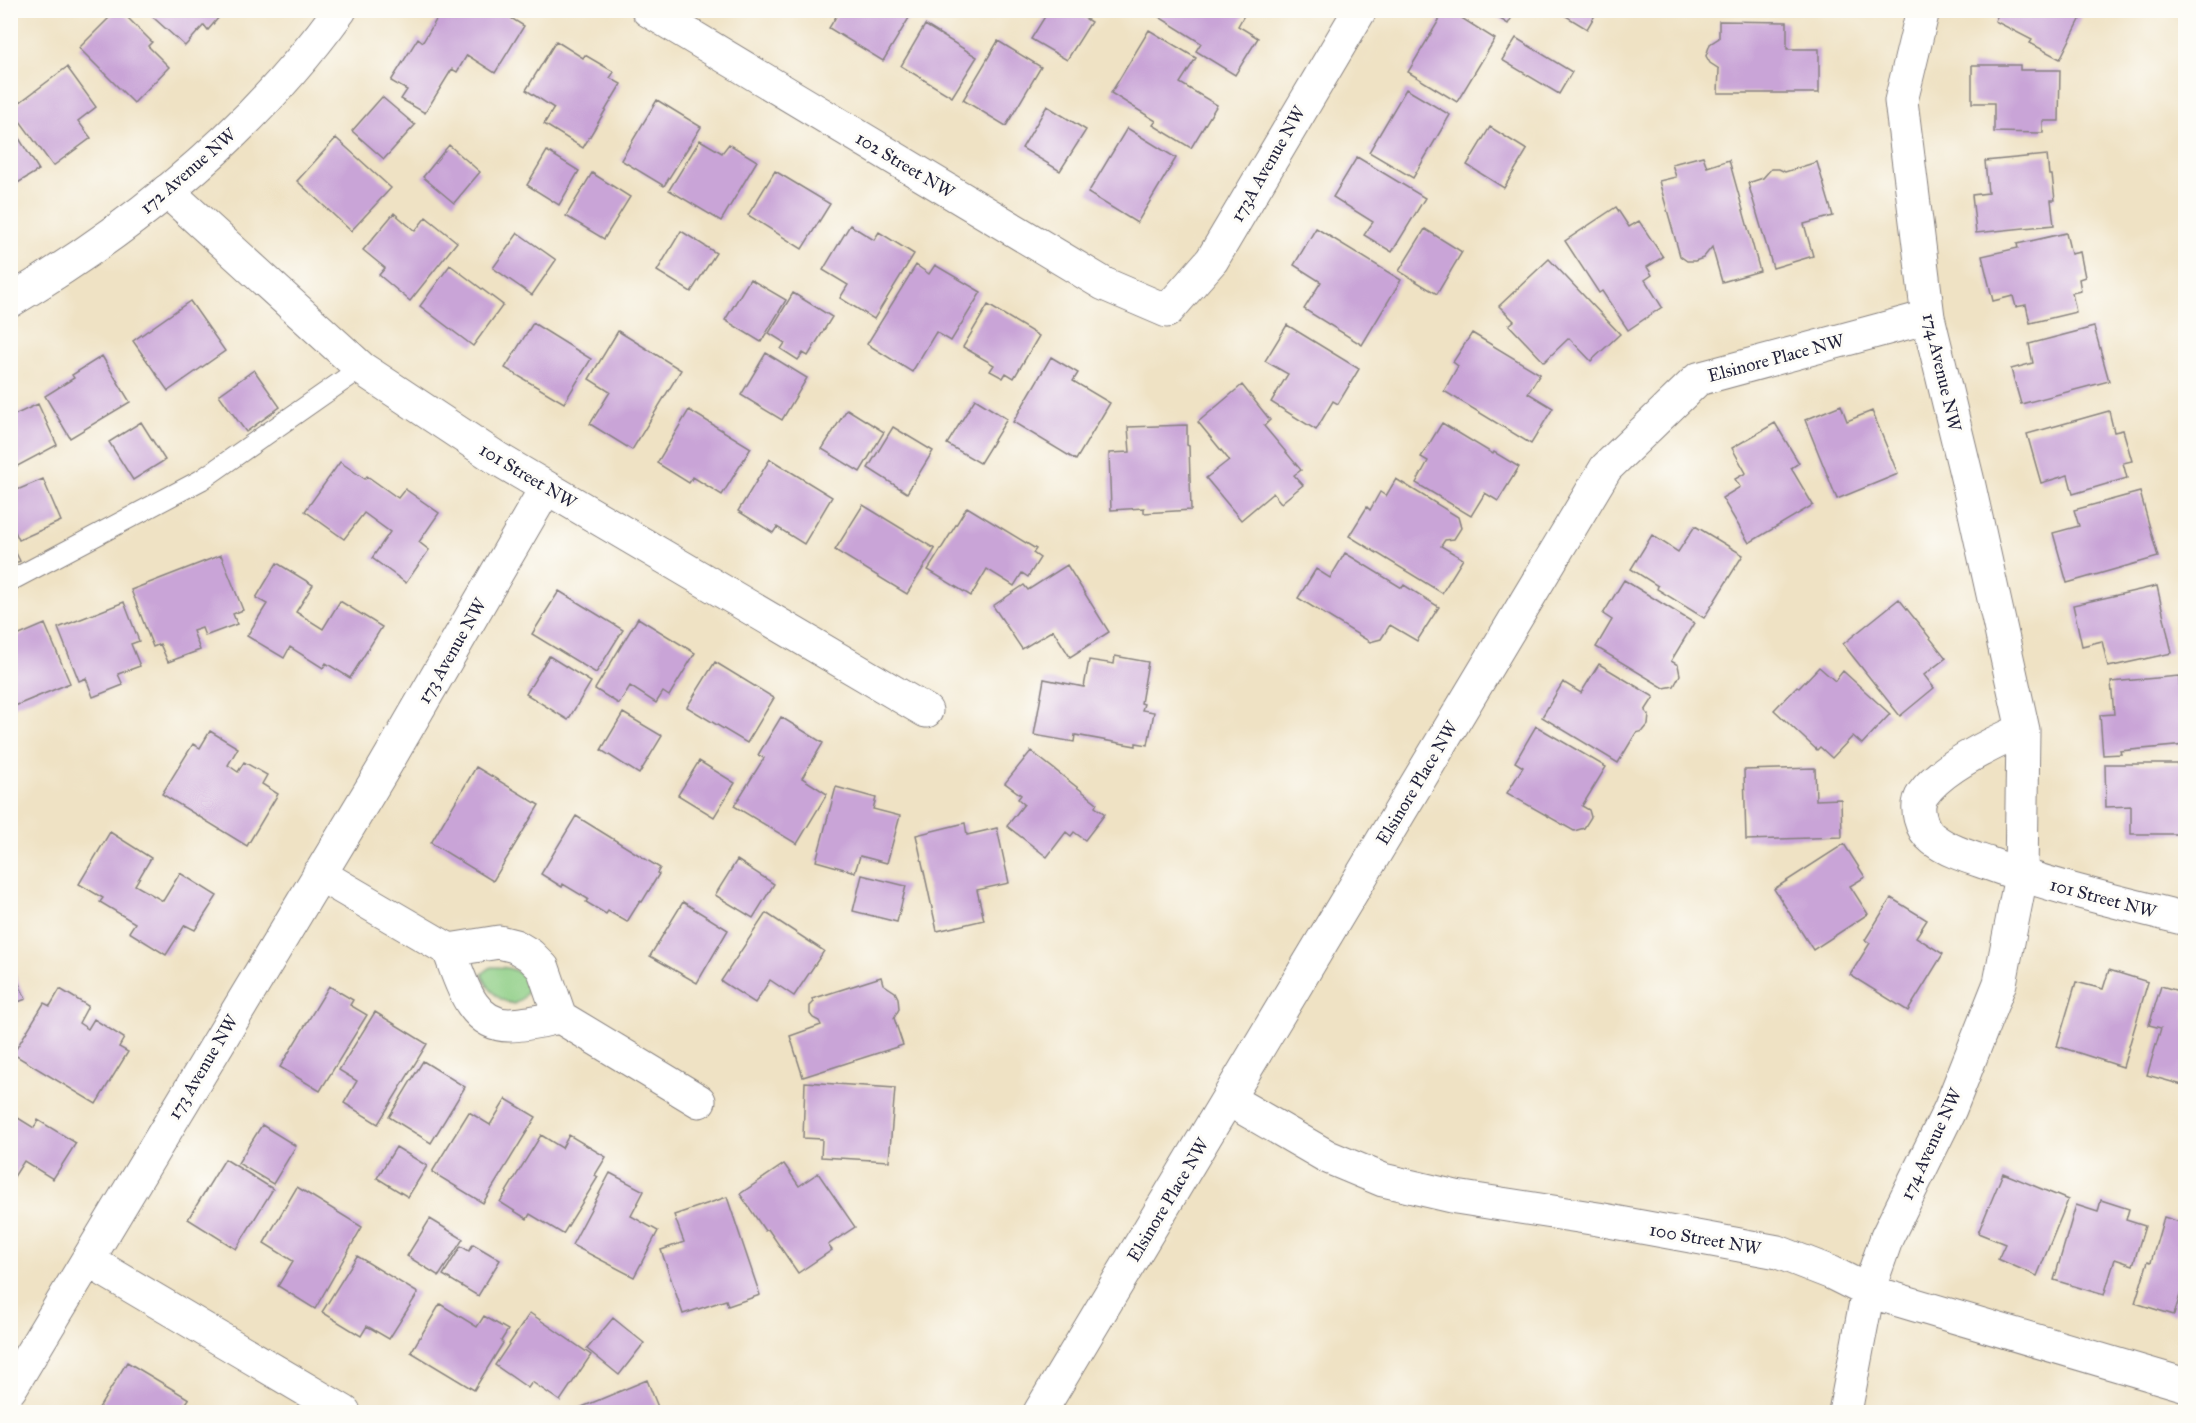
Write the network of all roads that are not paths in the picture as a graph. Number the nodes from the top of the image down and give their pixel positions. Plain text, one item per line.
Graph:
1 (340, 10) edge
2 (648, 10) edge
3 (1360, 10) edge
4 (1923, 10) edge
5 (167, 191) junction
6 (10, 301) edge
7 (1167, 311) joint
8 (1928, 317) junction
9 (361, 368) junction
10 (546, 488) junction
11 (10, 581) edge
12 (926, 711) dead end
13 (2023, 730) junction
14 (319, 874) junction
15 (2021, 876) junction
16 (2186, 920) edge
17 (449, 950) junction
18 (560, 1017) junction
19 (1228, 1099) junction
20 (699, 1101) dead end
21 (89, 1261) junction
22 (1868, 1291) junction
23 (2186, 1385) edge
24 (10, 1389) edge
25 (344, 1413) edge
26 (1040, 1413) edge
27 (1845, 1413) edge

1 - 5 street, 172 Avenue NW
2 - 7 street, 102 Street NW
3 - 7 street, 173A Avenue NW
4 - 8 street, 174 Avenue NW
5 - 6 street, 172 Avenue NW
5 - 9 street, 101 Street NW
8 - 13 street, 174 Avenue NW
8 - 19 street, Elsinore Place NW
9 - 10 street, 101 Street NW
9 - 11 lane
10 - 12 street, 101 Street NW
10 - 14 street, 173 Avenue NW
13 - 15 street, 174 Avenue NW
13 - 15 street
14 - 17 street
14 - 21 street, 173 Avenue NW
15 - 16 street, 101 Street NW
15 - 22 street, 174 Avenue NW
17 - 18 street
17 - 18 street
18 - 20 street
19 - 22 street, 100 Street NW
19 - 26 street, Elsinore Place NW
21 - 24 street, 173 Avenue NW
21 - 25 street
22 - 23 street, 100 Street NW
22 - 27 street, 174 Avenue NW

